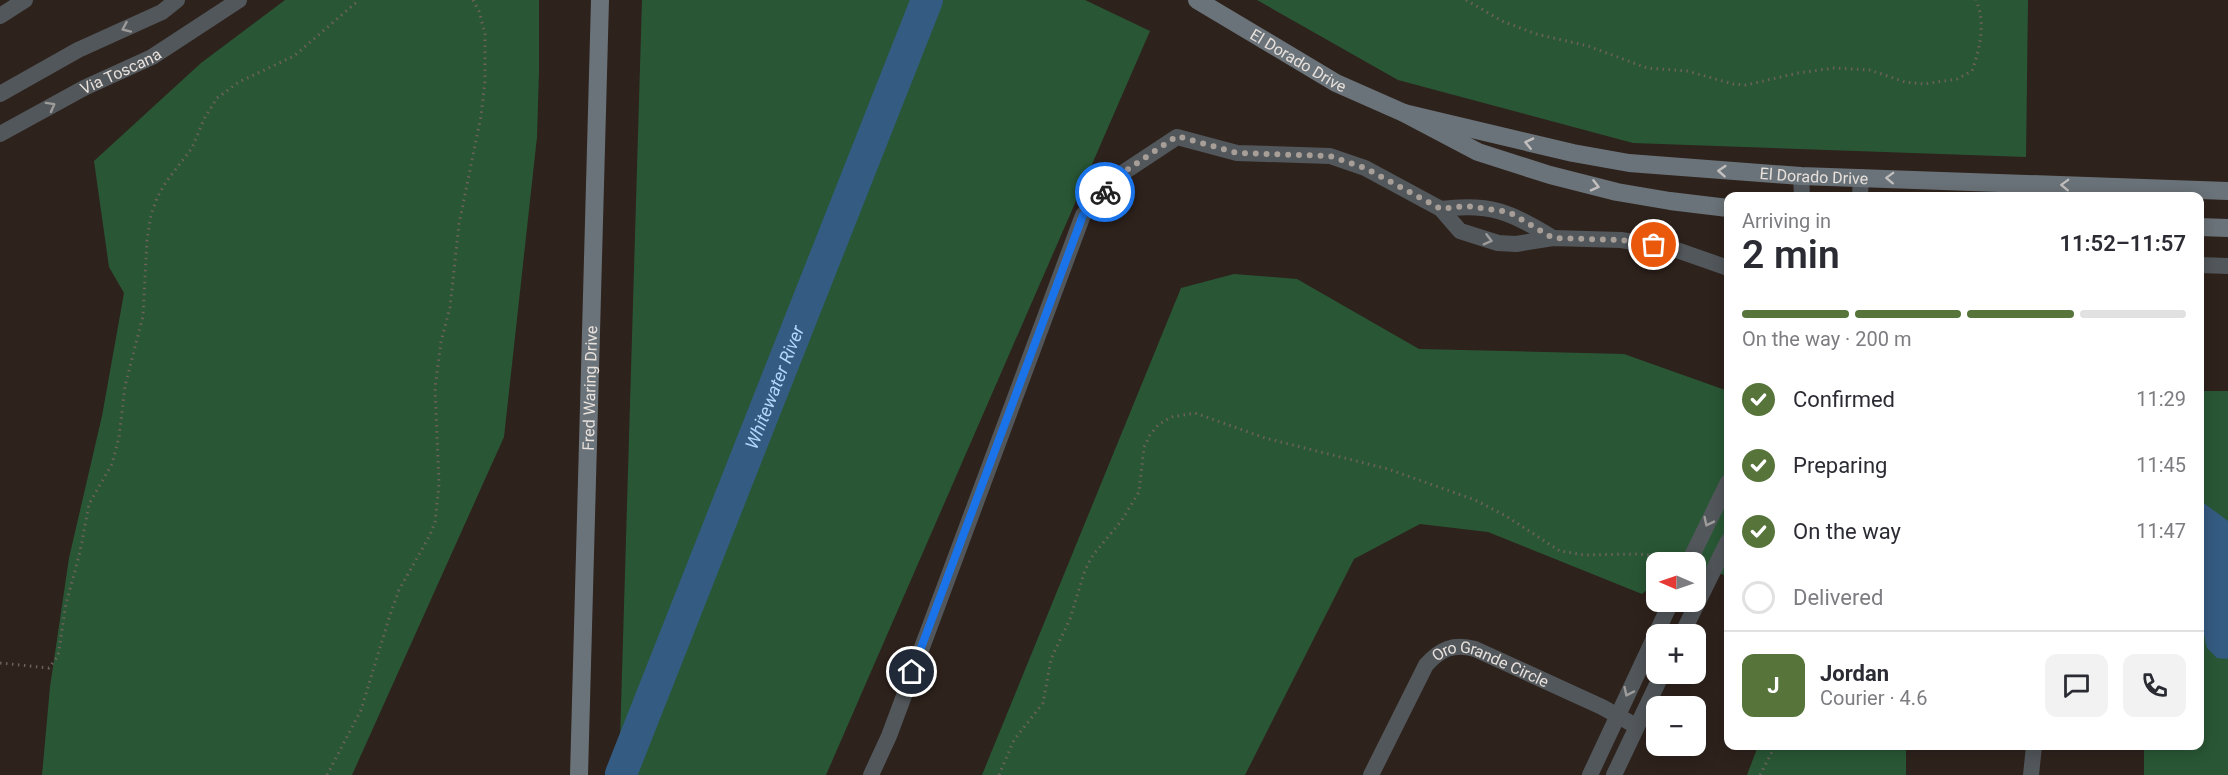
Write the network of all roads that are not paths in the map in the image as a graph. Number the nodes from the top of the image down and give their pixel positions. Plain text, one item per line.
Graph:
1 (25, 0) edge
2 (177, 0) edge
3 (238, 0) edge
4 (600, 0) edge
5 (1197, 0) edge
6 (0, 16) edge
7 (0, 94) edge
8 (1404, 113) junction
9 (0, 134) edge
10 (1802, 176) junction
11 (1861, 177) junction
12 (2228, 191) edge
13 (1802, 192) edge
14 (1860, 192) edge
15 (1724, 208) edge
16 (1441, 209) junction
17 (2204, 227) edge
18 (2228, 228) edge
19 (1553, 238) junction
20 (2204, 265) edge
21 (2228, 266) edge
22 (1724, 267) edge
23 (1724, 489) edge
24 (1724, 549) edge
25 (1689, 552) edge
26 (1666, 612) edge
27 (1687, 624) edge
28 (1657, 684) edge
29 (1617, 715) junction
30 (1636, 726) junction
31 (2034, 750) edge
32 (579, 775) edge
33 (872, 775) edge
34 (1371, 775) edge
35 (1590, 775) edge
36 (1614, 775) edge
37 (2031, 775) edge

1 - 6 street
2 -> 7 street
9 -> 3 street, Via Toscana
4 - 32 main road, Fred Waring Drive
5 - 8 main road, El Dorado Drive
10 -> 8 main road, El Dorado Drive
8 -> 15 main road, El Dorado Drive
10 - 11 main road, El Dorado Drive
10 - 13 street
12 -> 11 main road, El Dorado Drive
11 - 14 street
16 - 19 street
16 -> 19 street
16 - 33 street
17 - 18 main road
19 - 22 street
20 - 21 street
23 -> 25 street
24 - 27 street
26 -> 29 street
28 - 30 street
29 - 30 street, Oro Grande Circle
29 - 34 street, Oro Grande Circle
29 - 35 street
30 - 36 street
31 - 37 street

